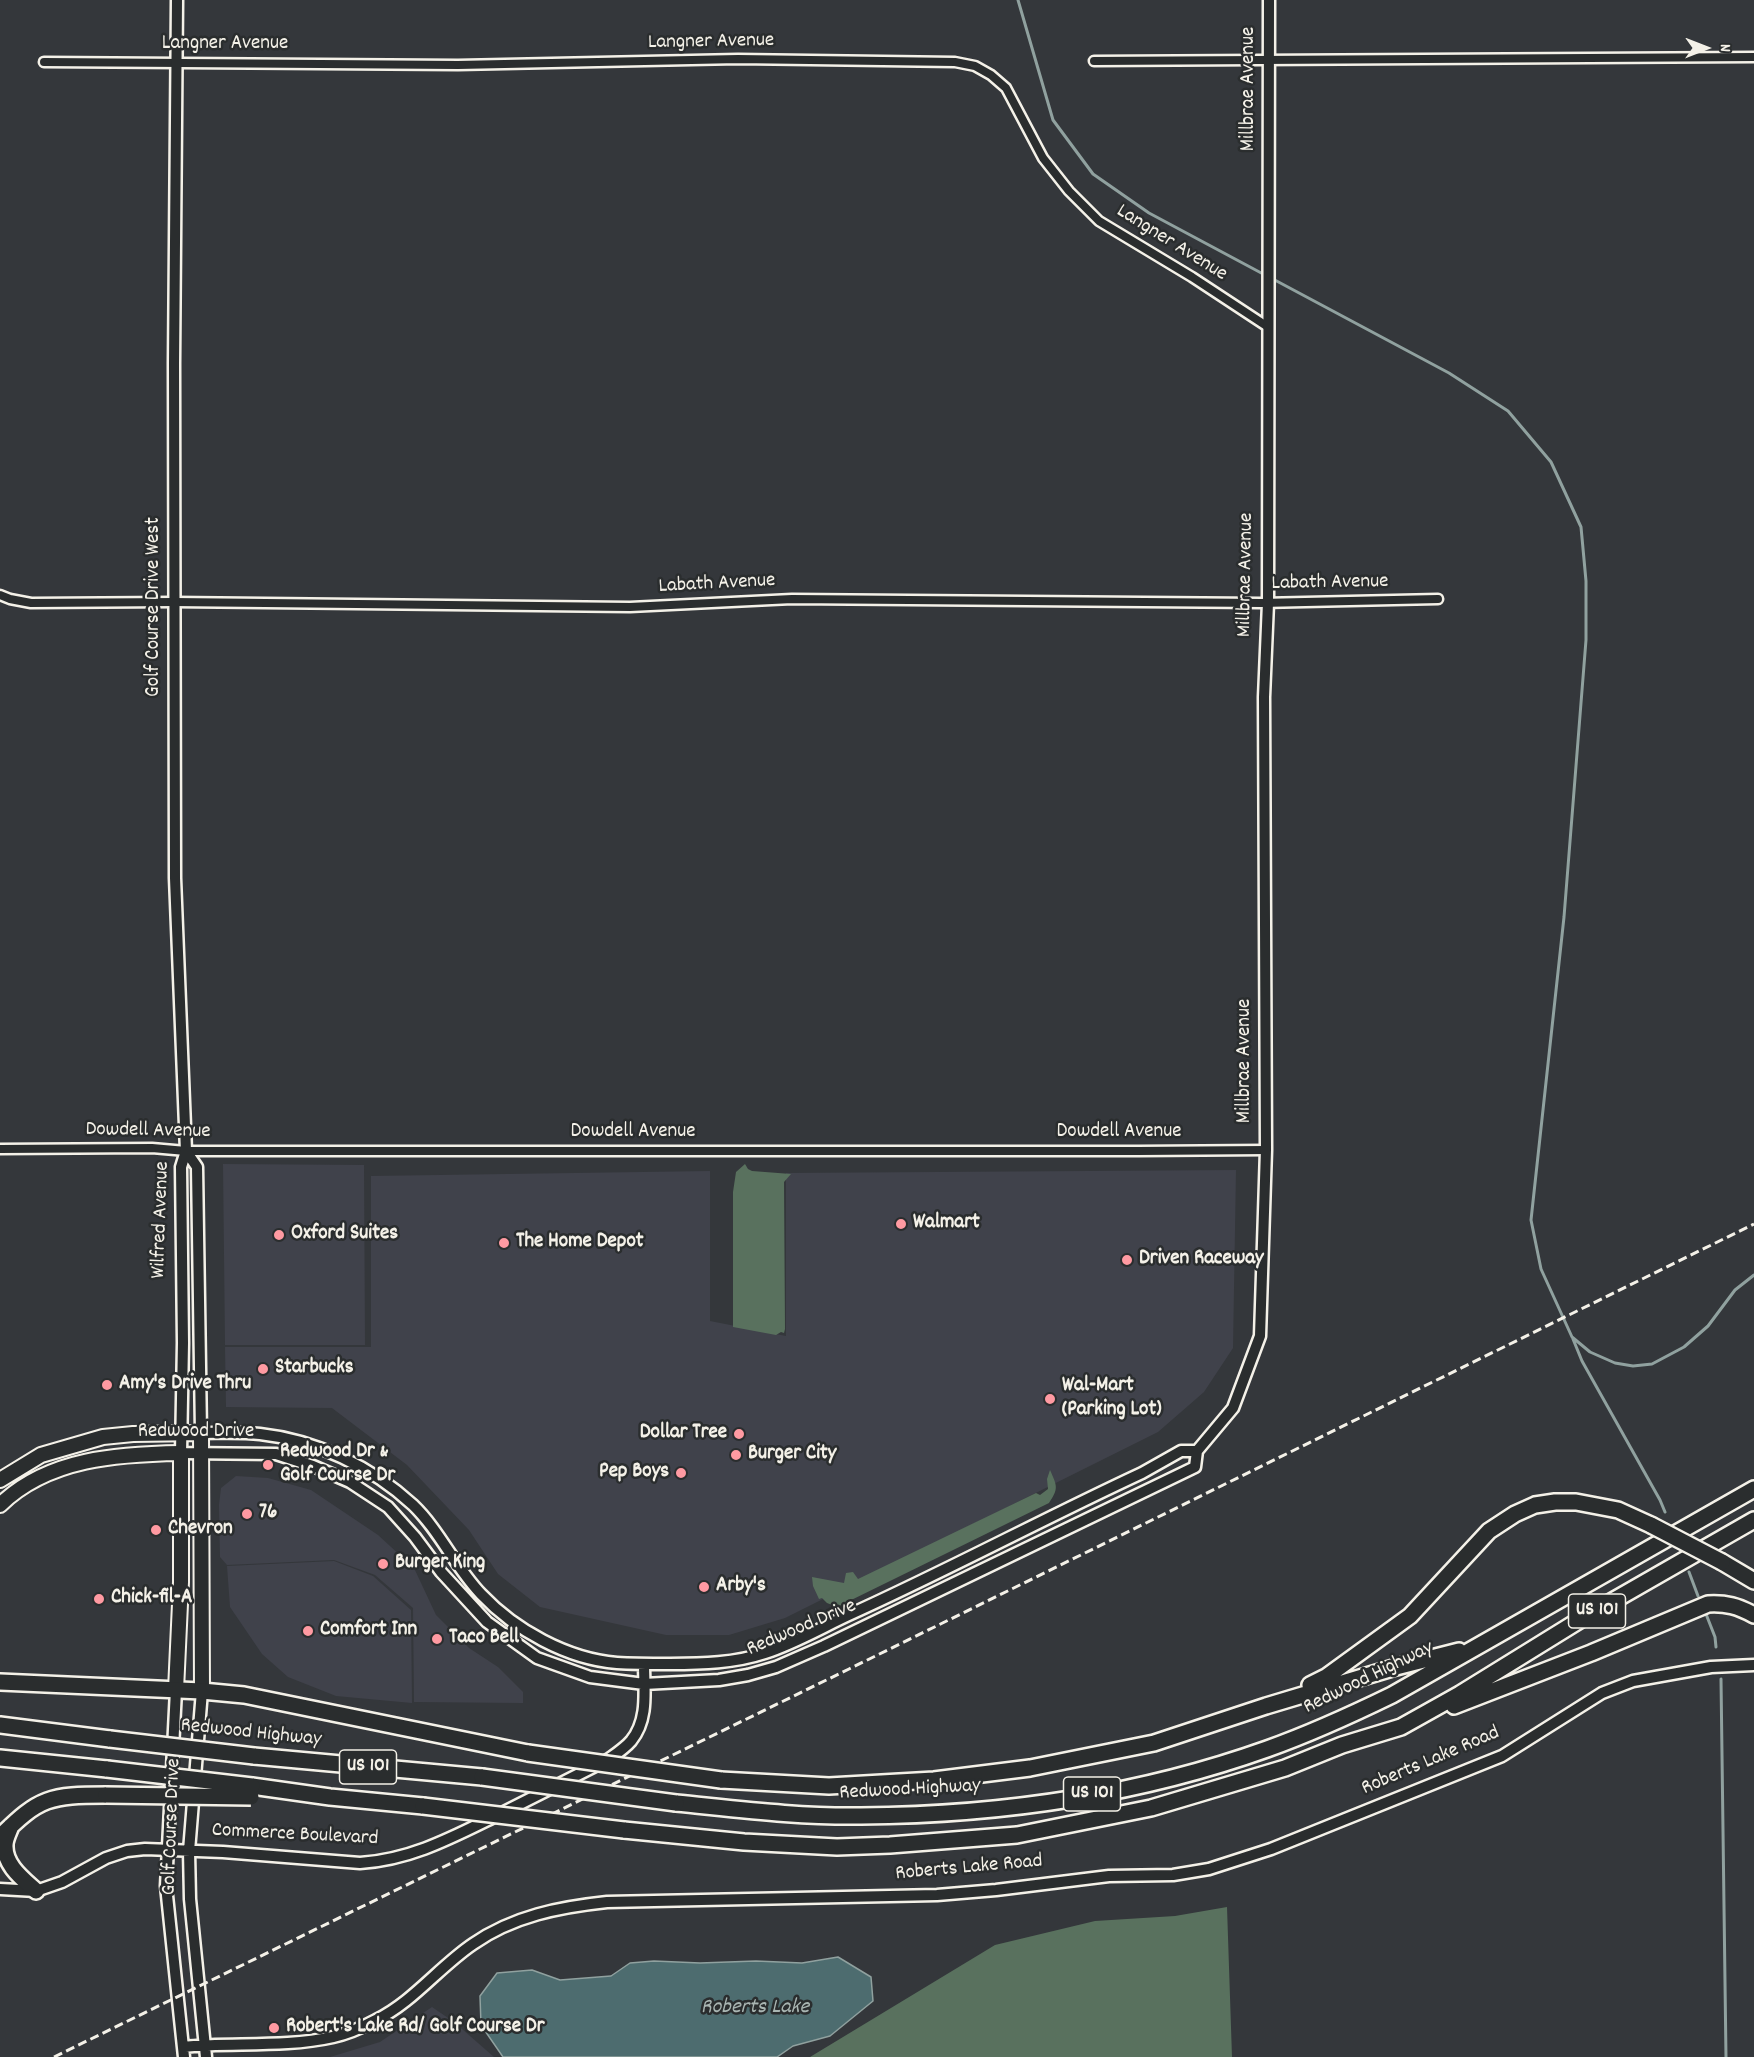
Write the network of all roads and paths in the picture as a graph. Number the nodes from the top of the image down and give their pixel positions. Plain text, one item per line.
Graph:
1 (177, 0) edge
2 (1269, 0) edge
3 (1754, 57) edge
4 (1269, 60) junction
5 (1094, 61) dead end
6 (45, 62) dead end
7 (176, 62) junction
8 (1268, 327) junction
9 (0, 595) edge
10 (1438, 599) dead end
11 (174, 602) junction
12 (1268, 603) junction
13 (0, 1149) edge
14 (1266, 1150) junction
15 (186, 1151) junction
16 (201, 1433) junction
17 (182, 1434) junction
18 (1197, 1451) junction
19 (181, 1453) junction
20 (202, 1453) junction
21 (359, 1467) junction
22 (0, 1480) edge
23 (350, 1482) junction
24 (1754, 1489) edge
25 (0, 1505) edge
26 (1754, 1520) edge
27 (454, 1561) junction
28 (441, 1572) junction
29 (1754, 1581) edge
30 (1754, 1614) edge
31 (544, 1641) junction
32 (1479, 1646) junction
33 (537, 1658) junction
34 (644, 1664) junction
35 (1751, 1665) edge
36 (0, 1682) edge
37 (644, 1684) junction
38 (176, 1690) junction
39 (202, 1691) junction
40 (1266, 1706) junction
41 (0, 1725) edge
42 (1401, 1727) junction
43 (0, 1758) edge
44 (252, 1792) junction
45 (5, 1831) edge
46 (167, 1850) junction
47 (189, 1851) junction
48 (0, 1889) edge
49 (36, 1891) junction
50 (205, 2045) junction
51 (183, 2052) edge
52 (206, 2057) edge

1 - 7 street
2 - 4 street, Millbrae Avenue
3 - 4 street
4 - 5 street
4 - 8 street, Millbrae Avenue
6 - 7 street, Langner Avenue
7 - 8 street, Langner Avenue
7 - 11 street, Golf Course Drive West
8 - 12 street, Millbrae Avenue
9 - 11 street, Labath Avenue
10 - 12 street, Labath Avenue
11 - 12 street, Labath Avenue
11 - 15 street, Golf Course Drive West
12 - 14 street, Millbrae Avenue
13 - 15 street, Dowdell Avenue
14 - 15 street, Dowdell Avenue
14 - 18 street, Redwood Drive
15 - 16 street, Wilfred Avenue
15 - 17 street, Wilfred Avenue
16 - 17 main road, Redwood Drive
16 - 20 main road, Wilfred Avenue
16 - 21 street, Redwood Drive
17 - 19 street, Wilfred Avenue
17 - 22 main road, Redwood Drive
18 - 34 street, Redwood Drive
18 - 37 street, Redwood Drive
19 - 20 street, Redwood Drive
19 - 25 main road, Redwood Drive
19 - 38 main road, Golf Course Drive
20 - 23 street, Redwood Drive
20 - 39 main road, Golf Course Drive
21 - 23 street
21 - 27 street, Redwood Drive
23 - 28 street, Redwood Drive
24 - 32 highway, Redwood Highway / US 101
26 - 42 highway, US 101
27 - 28 street
27 - 31 street, Redwood Drive
28 - 33 street, Redwood Drive
29 - 40 highway, bridge
30 - 42 highway
31 - 33 street
31 - 34 street, Redwood Drive
32 - 40 highway
32 - 41 highway, Redwood Highway / US 101, bridge
33 - 37 street, Redwood Drive
34 - 37 street, Commerce Boulevard
35 - 50 street, Roberts Lake Road
36 - 38 highway
37 - 47 street, Commerce Boulevard
38 - 39 highway
38 - 46 street, Golf Course Drive
39 - 40 highway, bridge
39 - 47 street, Golf Course Drive
42 - 44 highway, US 101, bridge
43 - 44 highway, US 101, bridge
44 - 45 highway, bridge
45 - 49 highway
46 - 47 street, Commerce Boulevard
46 - 49 street, Commerce Boulevard
46 - 51 street, Golf Course Drive
47 - 50 street, Golf Course Drive
48 - 49 street, Commerce Boulevard
50 - 51 street, Roberts Lake Road
50 - 52 street, Golf Course Drive

